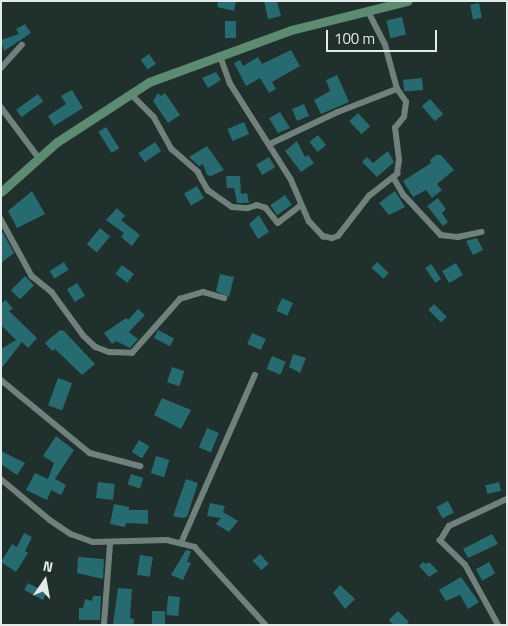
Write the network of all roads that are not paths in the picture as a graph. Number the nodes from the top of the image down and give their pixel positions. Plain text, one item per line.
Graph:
1 (407, 1) edge
2 (368, 11) junction
3 (22, 45) dead end
4 (220, 55) junction
5 (1, 68) edge
6 (397, 89) junction
7 (131, 94) junction
8 (1, 107) edge
9 (270, 144) junction
10 (39, 158) junction
11 (394, 178) junction
12 (1, 192) edge
13 (301, 205) junction
14 (1, 220) edge
15 (480, 232) dead end
16 (224, 298) dead end
17 (255, 375) dead end
18 (1, 380) edge
19 (140, 466) dead end
20 (1, 479) edge
21 (507, 499) edge
22 (182, 541) junction
23 (110, 544) junction
24 (104, 624) edge
25 (266, 625) edge
26 (498, 625) edge

1 - 2 street
2 - 4 street
2 - 6 street
3 - 5 street
4 - 7 street
4 - 9 street
6 - 9 street
6 - 11 street
7 - 10 street
7 - 13 street
8 - 10 street
9 - 13 street
10 - 12 street
11 - 13 street
11 - 15 street
14 - 16 street
17 - 22 street
18 - 19 street
20 - 23 street
21 - 26 street
22 - 23 street
22 - 25 street
23 - 24 street

